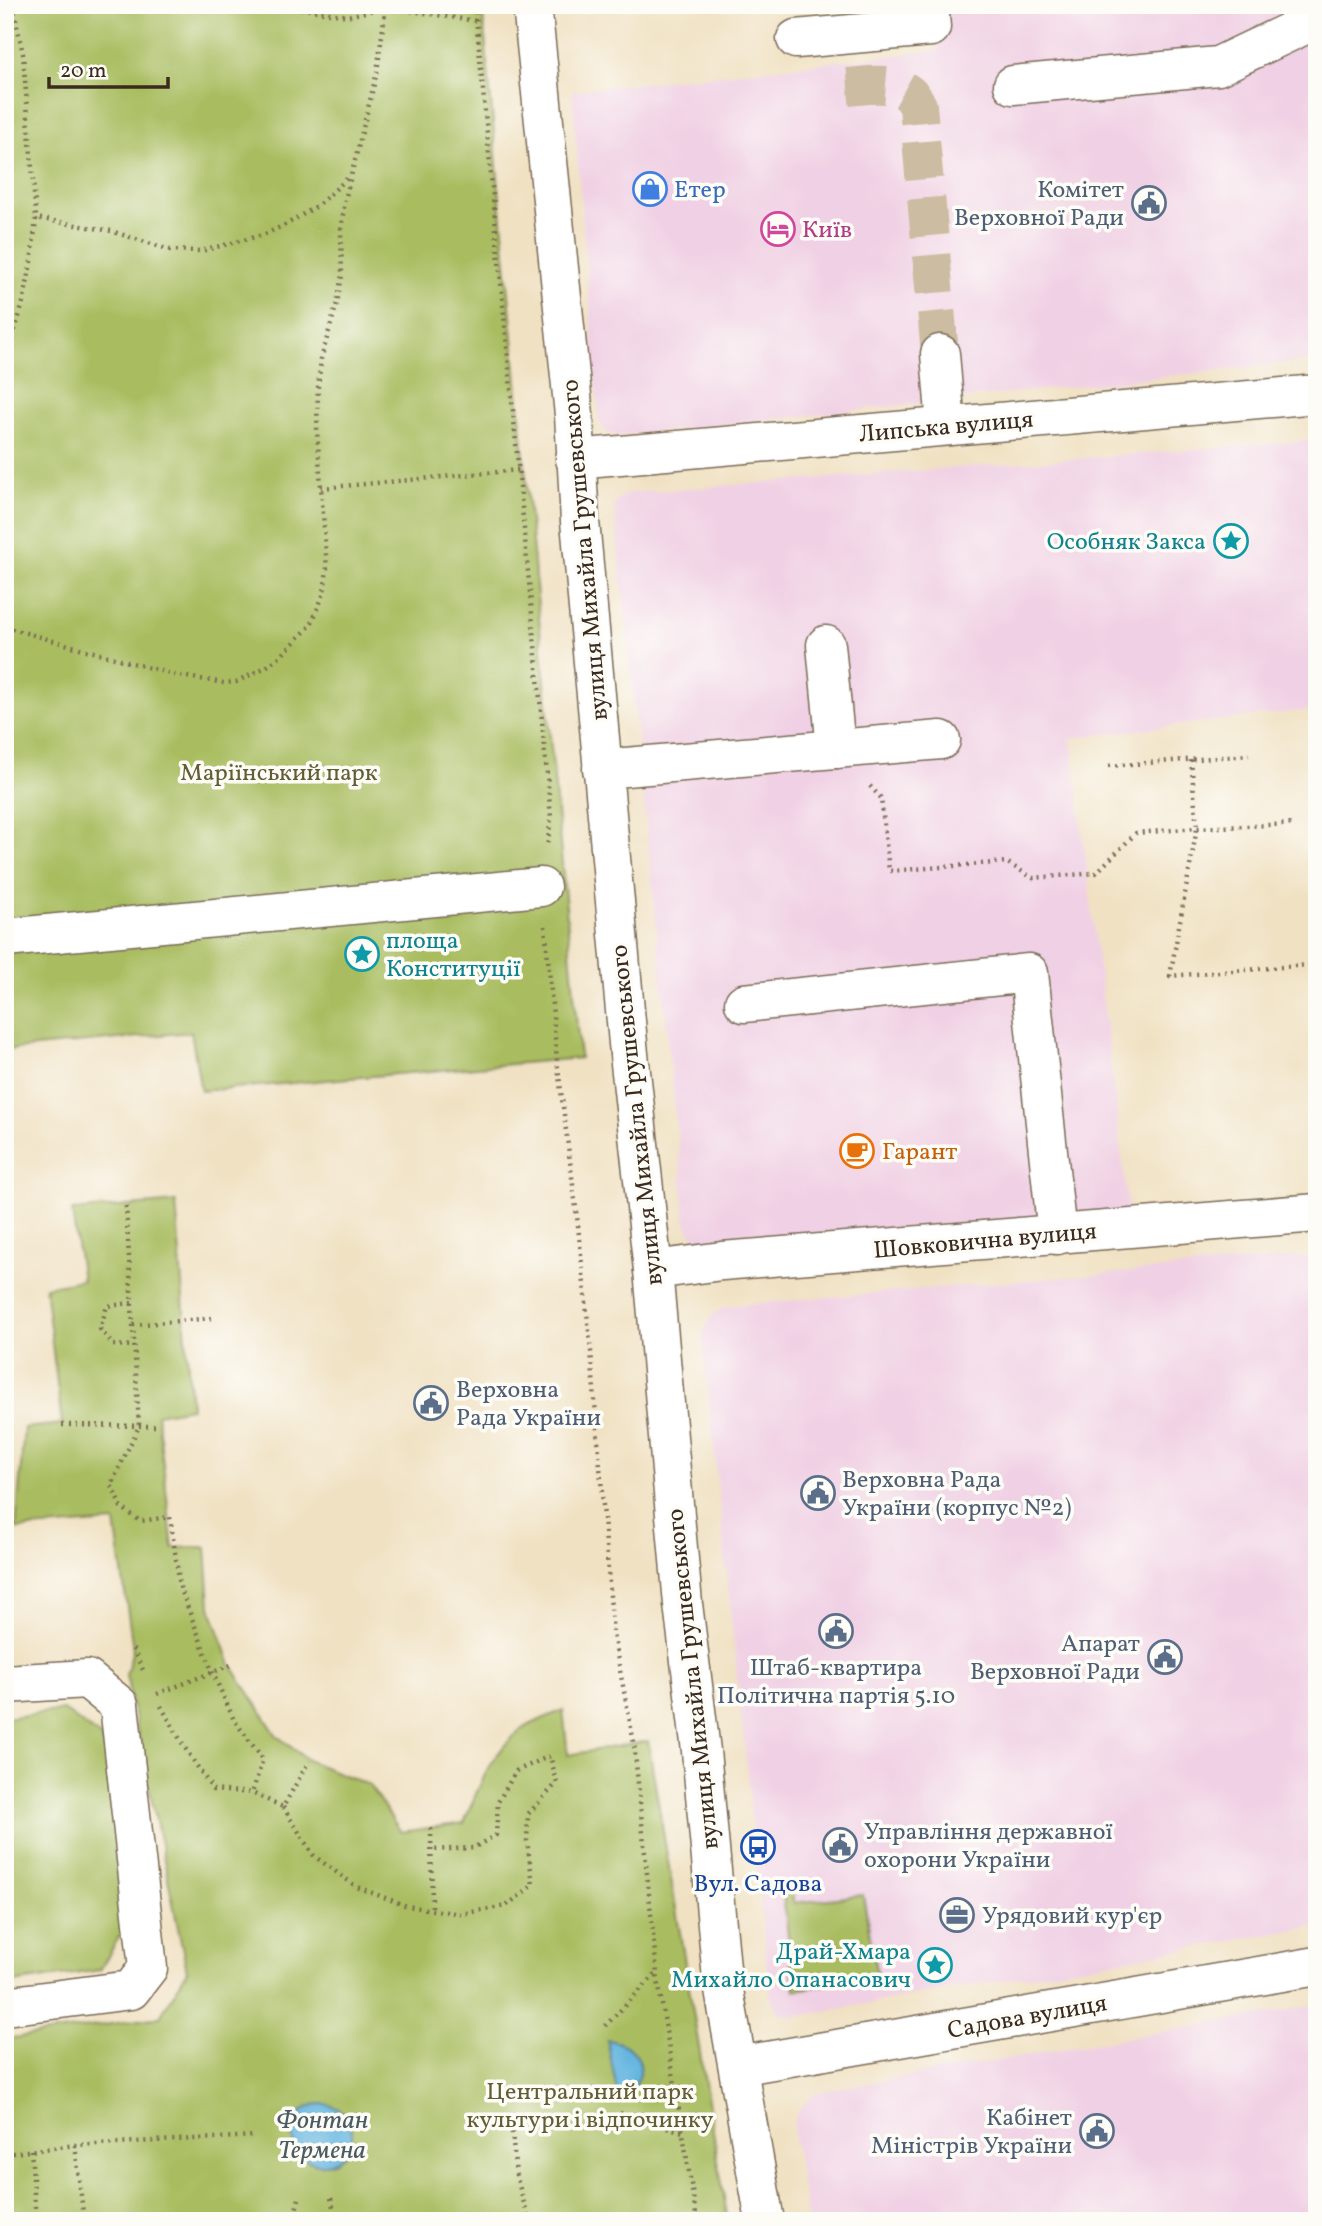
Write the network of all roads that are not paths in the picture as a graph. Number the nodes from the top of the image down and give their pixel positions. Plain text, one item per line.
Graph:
1 (532, 5) edge
2 (929, 5) edge
3 (1317, 19) edge
4 (796, 39) dead end
5 (1013, 85) dead end
6 (940, 354) tunnel mouth
7 (1317, 394) edge
8 (946, 426) junction
9 (575, 459) junction
10 (826, 645) dead end
11 (941, 740) dead end
12 (836, 749) junction
13 (602, 769) junction
14 (541, 887) road end
15 (5, 938) edge
16 (744, 1003) dead end
17 (1317, 1213) edge
18 (1057, 1235) junction
19 (653, 1270) junction
20 (5, 1684) edge
21 (1317, 1966) edge
22 (5, 2006) edge
23 (738, 2066) junction
24 (765, 2221) edge

1 - 9 street, вулиця Михайла Грушевського
2 - 4 street
3 - 5 street
6 - 8 street
7 - 8 street, Липська вулиця
8 - 9 street, Липська вулиця
9 - 13 street, вулиця Михайла Грушевського
10 - 12 street
11 - 12 street
12 - 13 street
13 - 19 street, вулиця Михайла Грушевського
14 - 15 street
16 - 18 street
17 - 18 street, Шовковична вулиця
18 - 19 street, Шовковична вулиця
19 - 23 street, вулиця Михайла Грушевського
20 - 22 street
21 - 23 street, Садова вулиця
23 - 24 street, вулиця Михайла Грушевського

